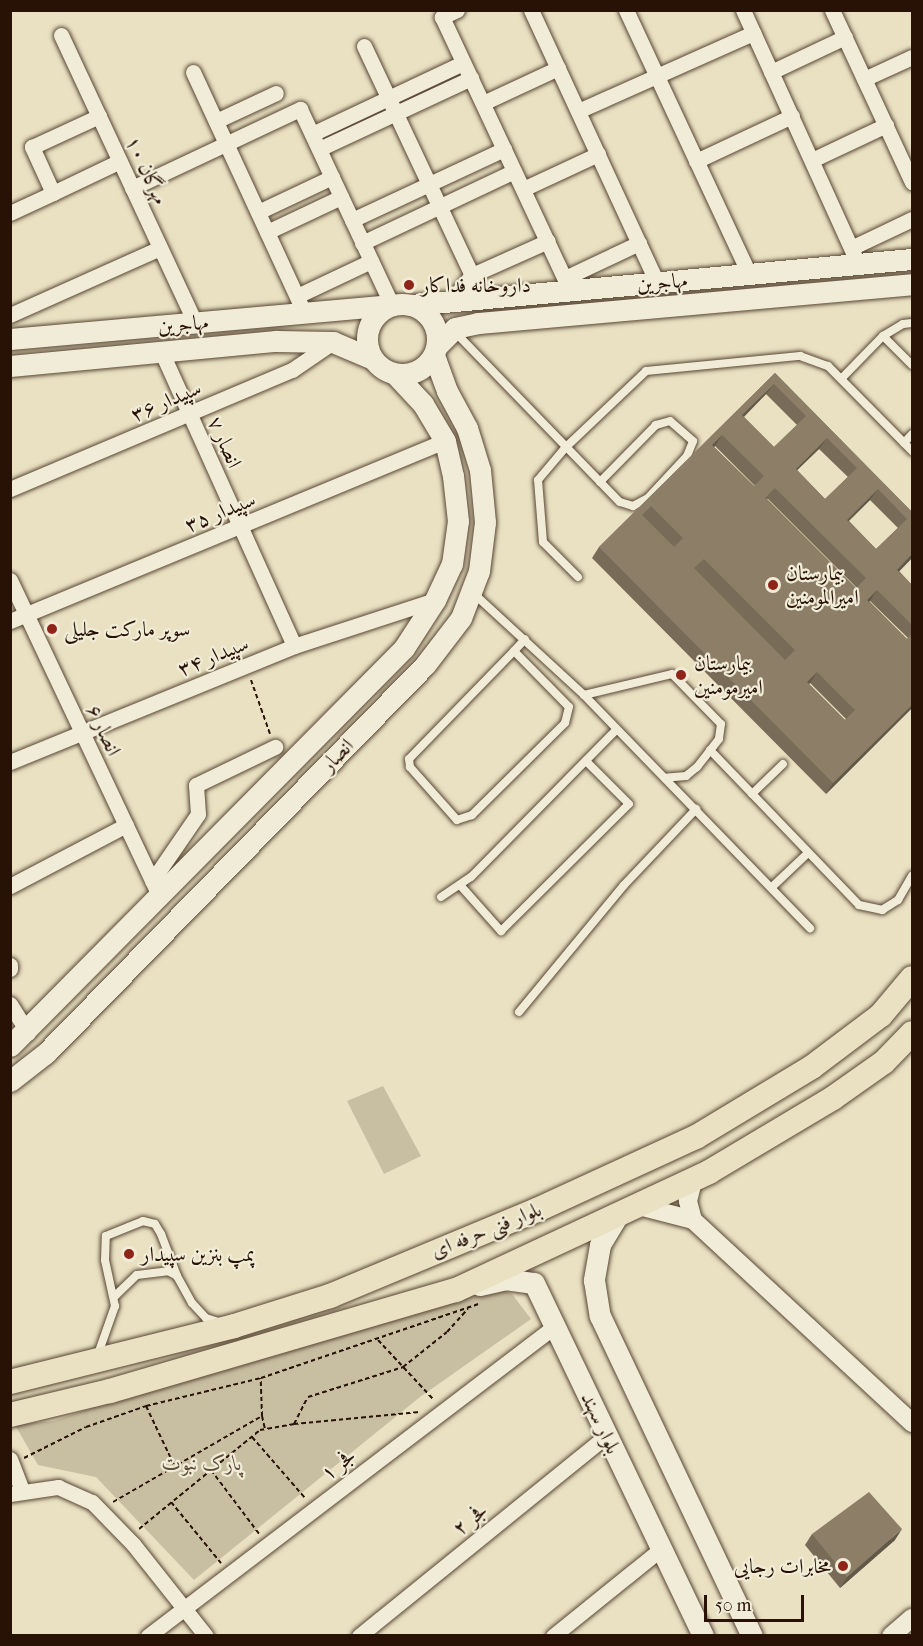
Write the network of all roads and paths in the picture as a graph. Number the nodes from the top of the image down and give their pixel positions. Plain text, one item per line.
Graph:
1 (457, 10) edge
2 (531, 10) edge
3 (626, 10) edge
4 (743, 10) edge
5 (832, 10) edge
6 (753, 33) junction
7 (61, 35) dead end
8 (845, 38) junction
9 (364, 46) dead end
10 (912, 57) edge
11 (464, 63) junction
12 (558, 68) junction
13 (193, 72) dead end
14 (771, 72) junction
15 (656, 74) junction
16 (471, 78) junction
17 (864, 79) junction
18 (276, 93) dead end
19 (389, 98) junction
20 (483, 103) junction
21 (578, 111) junction
22 (396, 113) junction
23 (99, 116) junction
24 (792, 116) junction
25 (216, 122) junction
26 (886, 125) junction
27 (312, 134) junction
28 (226, 144) junction
29 (319, 149) junction
30 (504, 149) junction
31 (598, 153) junction
32 (812, 160) junction
33 (120, 161) junction
34 (696, 161) junction
35 (514, 171) junction
36 (910, 173) edge
37 (332, 177) junction
38 (429, 184) junction
39 (132, 188) junction
40 (523, 189) junction
41 (53, 193) junction
42 (341, 197) junction
43 (440, 206) junction
44 (258, 212) junction
45 (10, 213) edge
46 (912, 219) edge
47 (352, 220) junction
48 (267, 232) junction
49 (548, 241) junction
50 (362, 243) junction
51 (639, 243) junction
52 (160, 248) junction
53 (855, 255) junction
54 (912, 259) edge
55 (371, 261) junction
56 (749, 274) junction
57 (472, 275) junction
58 (657, 283) junction
59 (568, 284) junction
60 (912, 284) edge
61 (861, 288) junction
62 (749, 298) junction
63 (450, 302) junction
64 (301, 305) junction
65 (402, 305) junction
66 (10, 315) edge
67 (195, 323) junction
68 (912, 323) edge
69 (453, 330) junction
70 (883, 336) junction
71 (10, 339) edge
72 (333, 342) junction
73 (435, 350) junction
74 (162, 353) junction
75 (373, 359) junction
76 (912, 365) edge
77 (10, 366) edge
78 (395, 374) junction
79 (841, 379) junction
80 (190, 415) junction
81 (912, 434) edge
82 (445, 441) junction
83 (904, 443) junction
84 (566, 447) junction
85 (912, 451) edge
86 (600, 482) junction
87 (10, 489) edge
88 (240, 527) junction
89 (578, 577) dead end
90 (10, 580) edge
91 (471, 591) junction
92 (435, 600) junction
93 (26, 614) junction
94 (10, 621) edge
95 (525, 639) junction
96 (294, 646) junction
97 (514, 651) junction
98 (246, 666) junction
99 (584, 695) junction
100 (81, 730) junction
101 (323, 730) junction
102 (616, 730) junction
103 (275, 747) joint
104 (343, 749) junction
105 (710, 750) junction
106 (586, 761) junction
107 (10, 762) edge
108 (783, 764) dead end
109 (665, 778) junction
110 (752, 794) junction
111 (696, 809) junction
112 (126, 825) junction
113 (808, 853) junction
114 (912, 876) edge
115 (460, 885) junction
116 (10, 886) edge
117 (772, 887) junction
118 (156, 889) junction
119 (441, 897) dead end
120 (174, 922) junction
121 (810, 928) dead end
122 (912, 978) edge
123 (10, 1004) edge
124 (519, 1012) dead end
125 (28, 1033) junction
126 (912, 1033) edge
127 (10, 1046) edge
128 (10, 1081) edge
129 (709, 1172) junction
130 (629, 1209) junction
131 (693, 1220) junction
132 (177, 1276) junction
133 (115, 1296) junction
134 (462, 1298) junction
135 (489, 1300) dead end
136 (234, 1326) junction
137 (555, 1326) junction
138 (378, 1340) junction
139 (88, 1362) junction
140 (403, 1367) junction
141 (261, 1378) junction
142 (10, 1382) edge
143 (146, 1406) junction
144 (438, 1412) junction
145 (10, 1415) edge
146 (262, 1416) junction
147 (912, 1423) edge
148 (294, 1424) junction
149 (265, 1430) junction
150 (607, 1435) junction
151 (252, 1437) junction
152 (11, 1462) edge
153 (175, 1467) junction
154 (211, 1470) junction
155 (16, 1492) edge
156 (171, 1502) junction
157 (99, 1509) junction
158 (314, 1509) junction
159 (127, 1537) junction
160 (267, 1545) junction
161 (661, 1549) junction
162 (230, 1574) junction
163 (183, 1606) junction
164 (912, 1618) edge
165 (148, 1635) edge
166 (206, 1635) edge
167 (358, 1635) edge
168 (552, 1635) edge
169 (703, 1635) edge
170 (752, 1635) edge
171 (891, 1635) edge

1 - 11 street
2 - 12 street
3 - 15 street
4 - 6 street
5 - 8 street
6 - 14 street
6 - 15 street
7 - 23 street, مهرگان ۱۰
8 - 14 street
8 - 17 street
9 - 19 street
10 - 17 street
11 - 16 street
11 - 19 street
12 - 20 street
12 - 21 street
13 - 25 street
14 - 24 street
15 - 21 street
15 - 34 street
16 - 20 street
16 - 22 street
17 - 26 street
18 - 25 street
19 - 22 street
19 - 27 street
20 - 30 street
21 - 31 street
22 - 29 street
22 - 38 street
23 - 33 street, مهرگان ۱۰
23 - 41 street
24 - 32 street
24 - 34 street
25 - 28 street
26 - 32 street
26 - 36 street
27 - 28 street
27 - 29 street
28 - 39 street
28 - 44 street
29 - 37 street
30 - 35 street
30 - 38 street
31 - 40 street
31 - 51 street
32 - 53 street
33 - 39 street, مهرگان ۱۰
33 - 41 street
34 - 56 street
35 - 40 street
35 - 43 street
37 - 42 street
37 - 44 street
38 - 43 street
38 - 47 street
39 - 52 street, مهرگان ۱۰
40 - 49 street
41 - 45 street
42 - 47 street
42 - 48 street
43 - 50 street
43 - 57 street
44 - 48 street
46 - 53 street
47 - 50 street
48 - 64 street
49 - 57 street
49 - 59 street
50 - 55 street
51 - 58 street
51 - 59 street
52 - 66 street
52 - 67 street, مهرگان ۱۰
53 - 54 main road, مهاجرین
53 - 56 main road, مهاجرین
53 - 61 main road
55 - 64 street
55 - 65 street
56 - 58 main road, مهاجرین
56 - 62 main road
57 - 63 street
58 - 59 main road, مهاجرین
59 - 63 main road, مهاجرین
60 - 61 main road, مهاجرین
61 - 62 main road, مهاجرین
62 - 69 main road, مهاجرین
63 - 65 main road, مهاجرین
64 - 65 main road, مهاجرین
64 - 67 main road, مهاجرین
65 - 73 main road
65 - 75 main road
67 - 71 main road, مهاجرین
68 - 70 lane
69 - 73 main road
69 - 84 lane
70 - 76 lane
70 - 79 lane
72 - 74 main road, مهاجرین
72 - 75 main road, مهاجرین
72 - 80 street, سپیدار ۳۶
73 - 78 main road
73 - 91 main road, انصار
74 - 77 main road, مهاجرین
74 - 80 street, انصار ۷
75 - 78 main road
78 - 82 main road, انصار
79 - 83 lane
79 - 84 lane
80 - 87 street, سپیدار ۳۶
80 - 88 street, انصار ۷
81 - 83 lane
82 - 88 street, سپیدار ۳۵
82 - 92 main road, انصار
83 - 85 lane
84 - 86 lane
84 - 89 lane
86 - 86 lane
88 - 93 street, سپیدار ۳۵
88 - 96 street, انصار ۷
90 - 93 street, انصار ۶
91 - 95 lane
91 - 104 main road, انصار
92 - 96 street, سپیدار ۳۴
92 - 101 main road, انصار
93 - 94 street, سپیدار ۳۵
93 - 100 street, انصار ۶
95 - 97 lane
95 - 99 lane
96 - 98 street, سپیدار ۳۴
97 - 97 lane
98 - 100 street, سپیدار ۳۴
98 - 103 path
99 - 102 lane
99 - 105 lane
100 - 107 street, سپیدار ۳۴
100 - 112 street, انصار ۶
101 - 104 main road
101 - 118 main road, انصار
102 - 106 lane
102 - 109 lane
103 - 118 street
104 - 120 main road, انصار
105 - 109 lane
105 - 110 lane
106 - 115 lane
106 - 115 lane
108 - 110 lane
109 - 111 lane
110 - 113 lane
111 - 117 lane
111 - 124 lane
112 - 116 street
112 - 118 street, انصار ۶
113 - 114 lane
113 - 117 lane
115 - 119 lane
117 - 121 lane
118 - 120 main road
118 - 125 main road, انصار
120 - 128 main road, انصار
122 - 136 main road, بلوار فنی حرفه ای
123 - 125 street
125 - 127 main road, انصار
126 - 129 main road, بلوار فنی حرفه ای
129 - 130 main road, بلوار فنی حرفه ای
129 - 131 street
130 - 131 street
130 - 134 main road, بلوار فنی حرفه ای
130 - 170 main road
131 - 147 street
132 - 133 lane
132 - 133 lane
132 - 136 lane
133 - 139 lane
134 - 135 path
134 - 137 main road, بلوار سهند
134 - 138 path
134 - 140 path
134 - 145 main road, بلوار فنی حرفه ای
136 - 139 main road, بلوار فنی حرفه ای
137 - 144 street, فجر ۱
137 - 150 main road, بلوار سهند
138 - 140 path
138 - 141 path
139 - 142 main road, بلوار فنی حرفه ای
140 - 144 path
140 - 148 path
141 - 143 path
141 - 146 path
143 - 152 path
143 - 153 path
144 - 148 path
144 - 158 street, فجر ۱
146 - 149 path
146 - 153 path
148 - 149 path
149 - 151 path
150 - 161 main road, بلوار سهند
150 - 167 street, فجر ۲
151 - 154 path
151 - 158 path
152 - 155 street
153 - 157 path
154 - 156 path
154 - 160 path
155 - 157 street
156 - 159 path
156 - 162 path
157 - 159 street
158 - 160 street, فجر ۱
159 - 163 street
160 - 162 street, فجر ۱
161 - 168 street
161 - 169 main road, بلوار سهند
162 - 163 street, فجر ۱
163 - 165 street, فجر ۱
163 - 166 street
164 - 171 street

